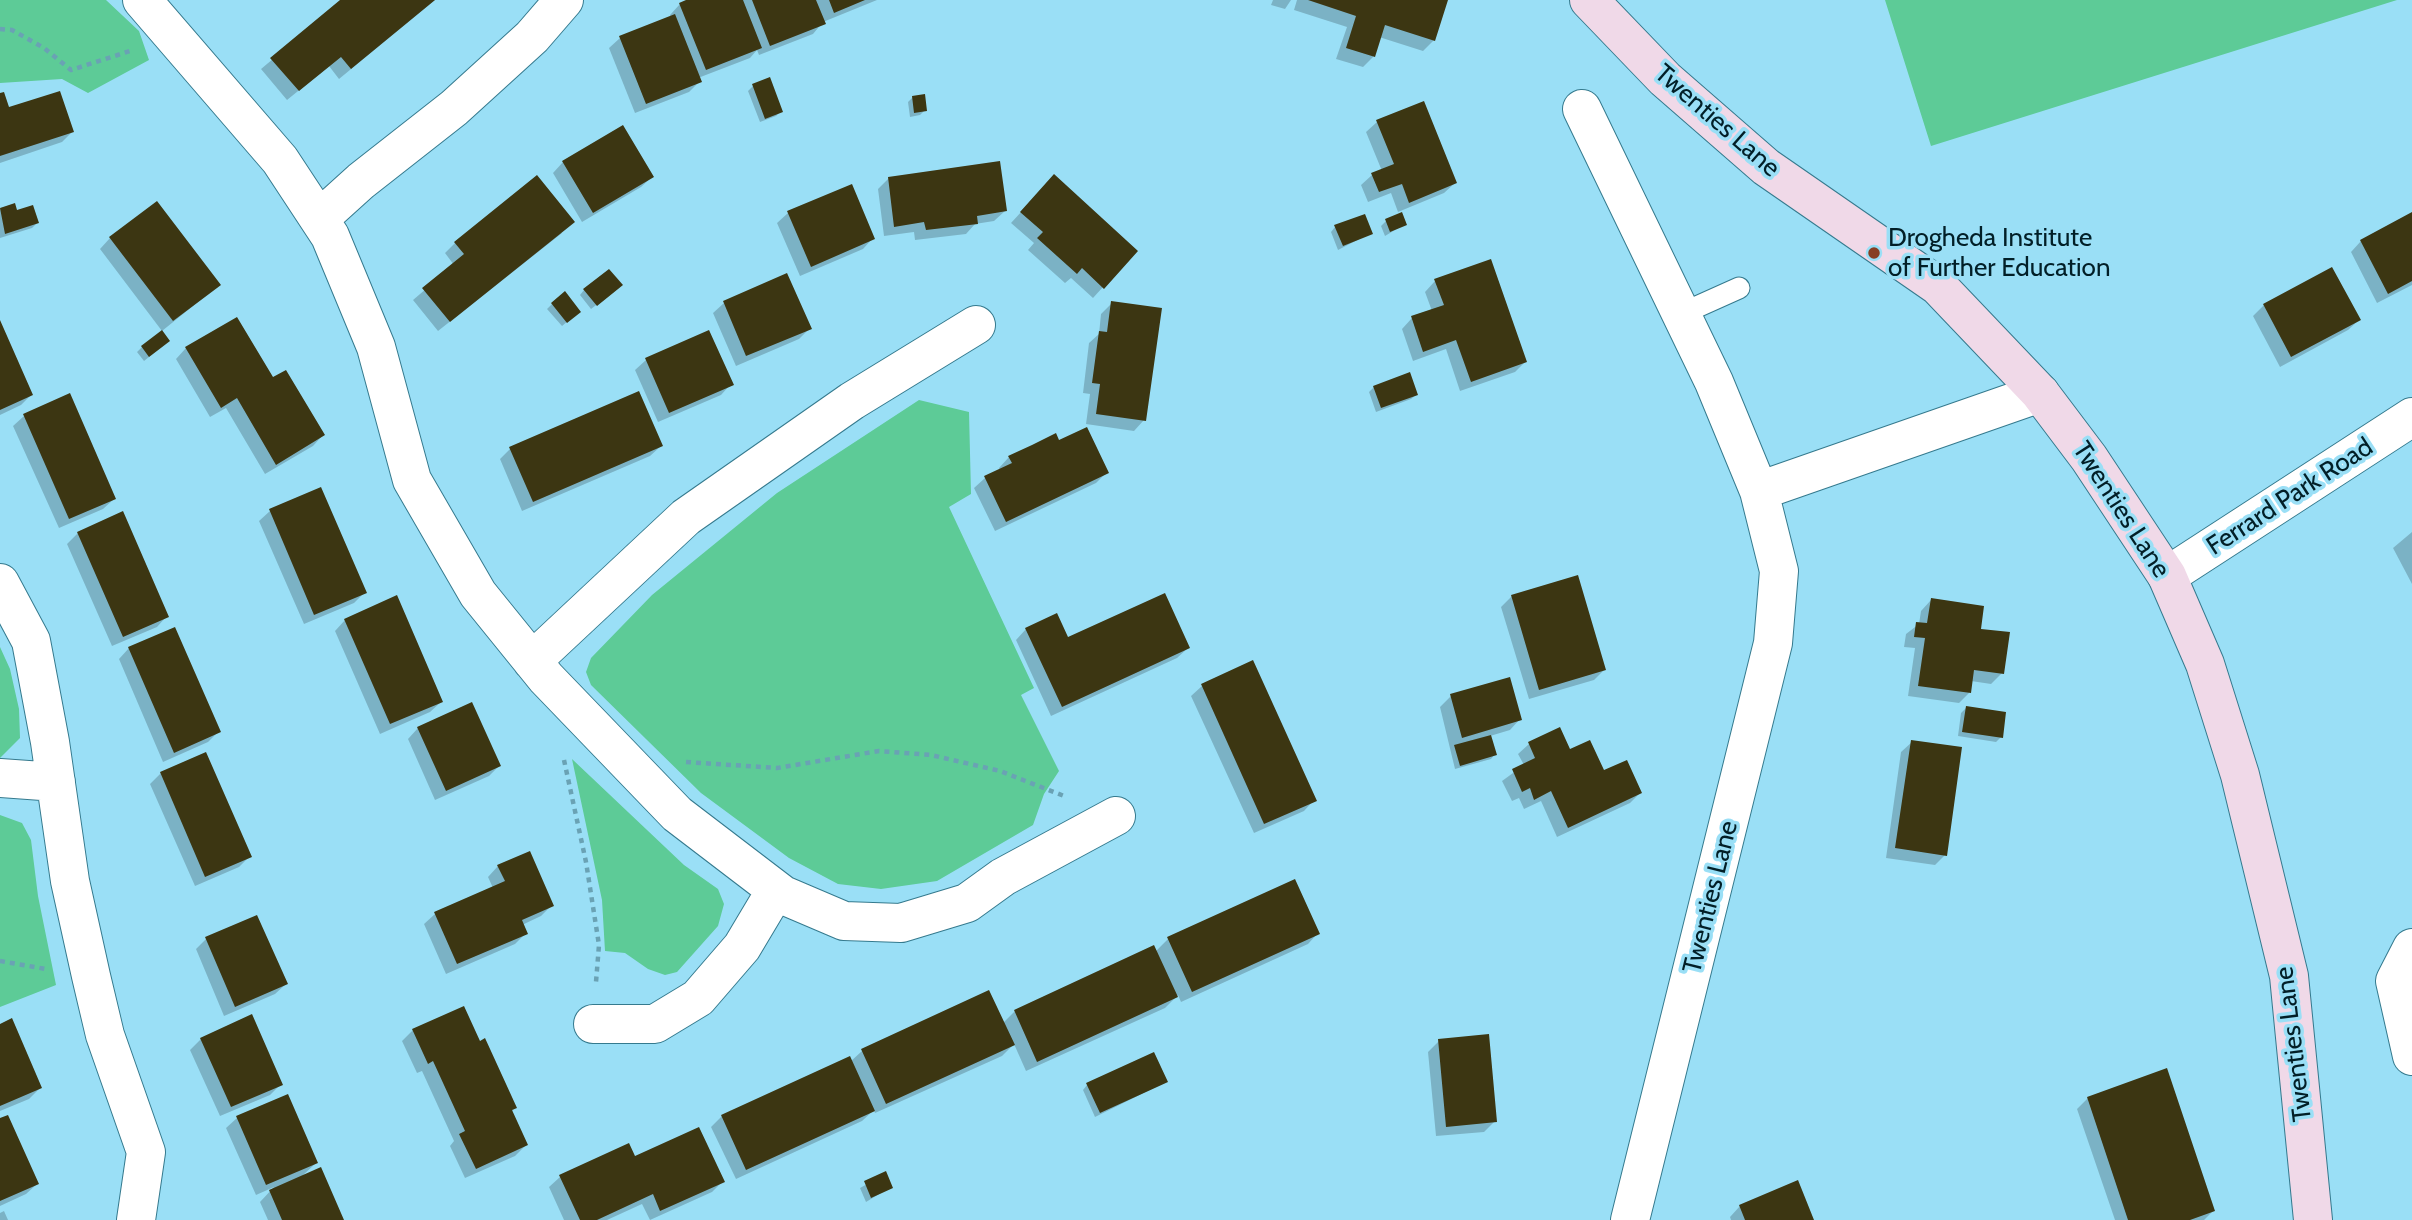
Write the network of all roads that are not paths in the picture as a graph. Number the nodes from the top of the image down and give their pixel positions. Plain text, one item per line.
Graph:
1 (142, 0) edge
2 (564, 0) edge
3 (1588, 0) edge
4 (1582, 109) dead end
5 (319, 219) junction
6 (1739, 288) dead end
7 (1681, 314) junction
8 (976, 325) dead end
9 (2040, 393) junction
10 (2412, 416) edge
11 (1759, 491) junction
12 (2167, 576) junction
13 (0, 583) edge
14 (532, 662) junction
15 (0, 778) edge
16 (56, 782) junction
17 (1116, 816) road end
18 (776, 890) junction
19 (2412, 948) edge
20 (593, 1024) road end
21 (2412, 1056) edge
22 (136, 1220) edge
23 (1630, 1220) edge
24 (2313, 1220) edge

1 - 5 street
2 - 5 street
3 - 9 street, Twenties Lane
4 - 7 street, Twenties Lane
5 - 14 street
6 - 7 lane
7 - 11 street, Twenties Lane
8 - 14 street
9 - 11 street
9 - 12 street, Twenties Lane
10 - 12 street, Ferrard Park Road
11 - 23 street, Twenties Lane
12 - 24 street, Twenties Lane
13 - 16 street
14 - 18 street
15 - 16 street
16 - 22 street
17 - 18 street
18 - 20 street
19 - 21 street

